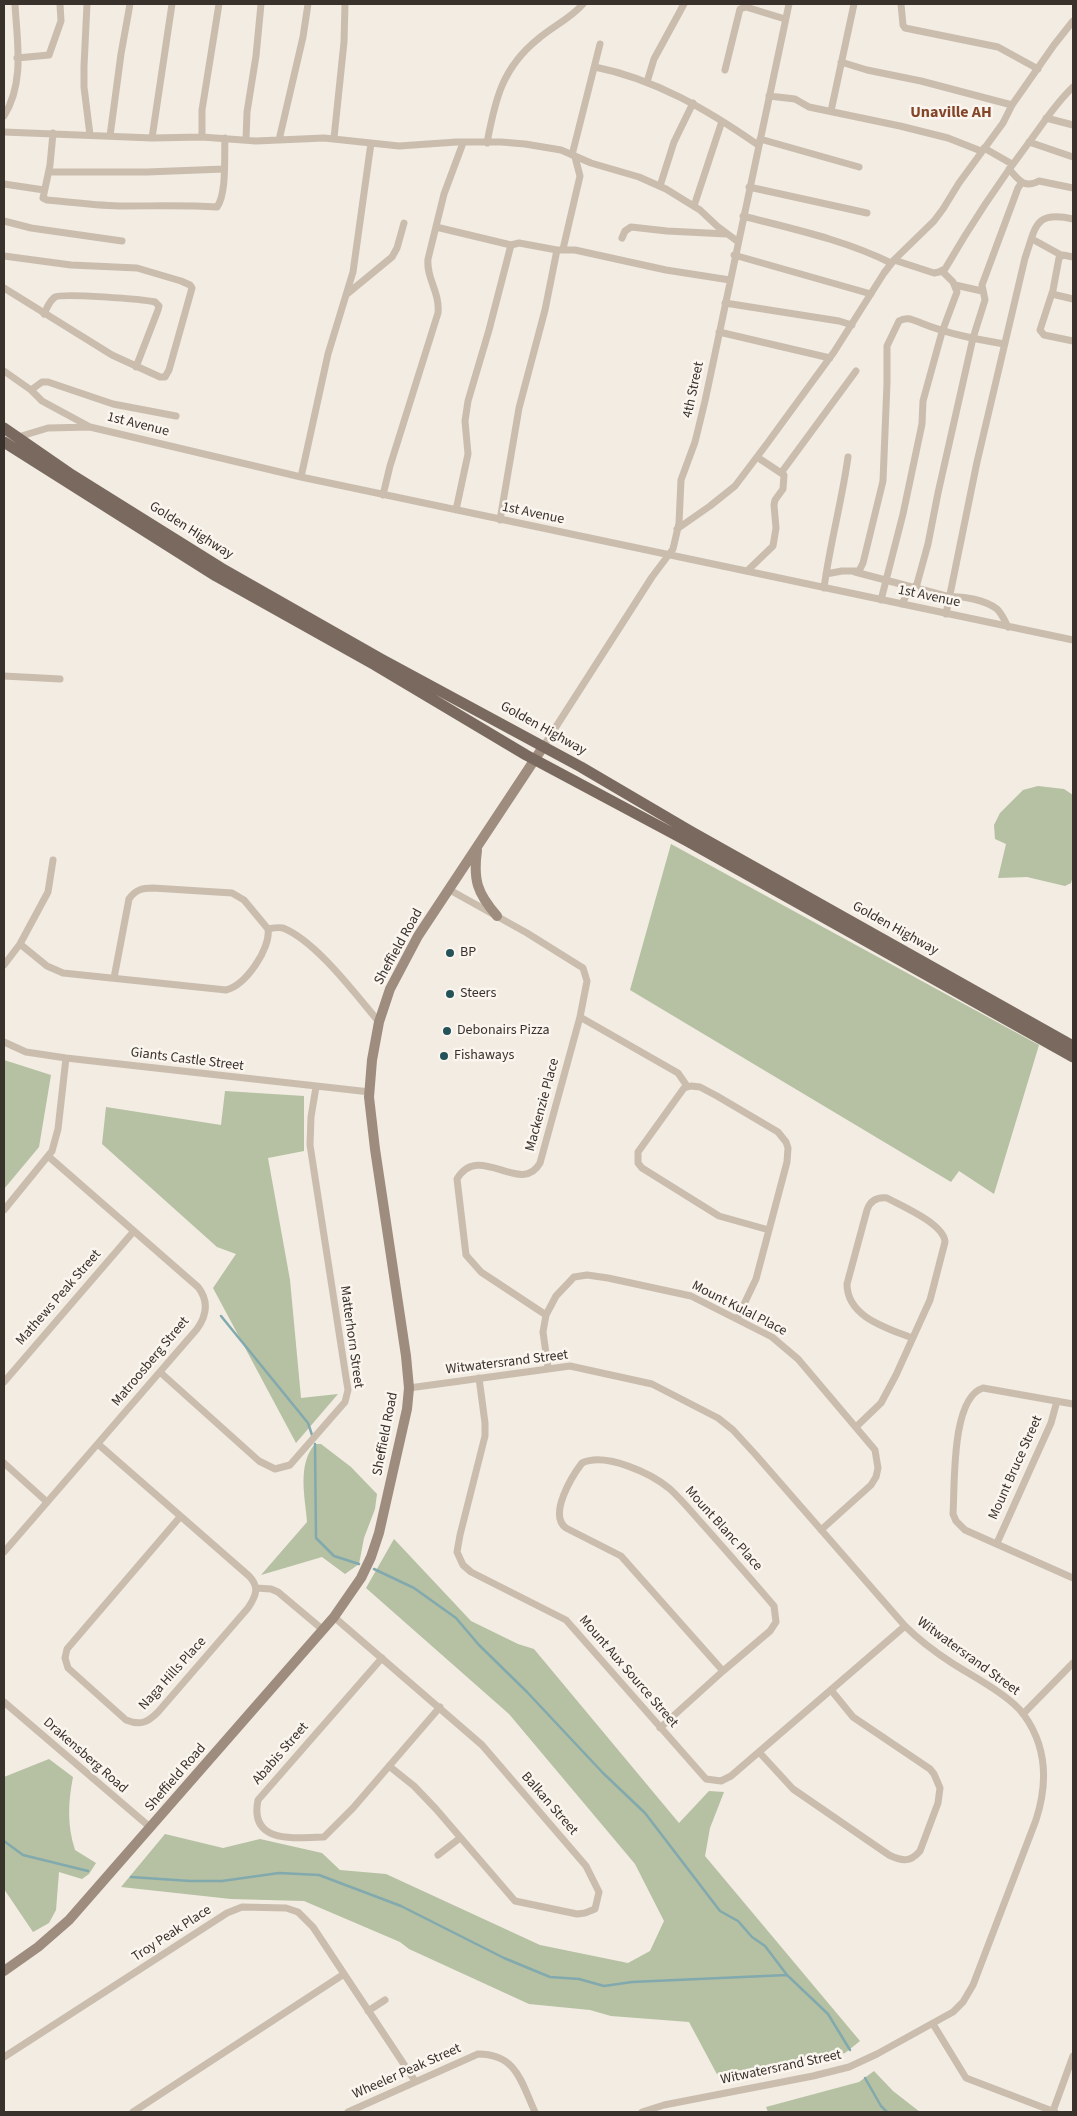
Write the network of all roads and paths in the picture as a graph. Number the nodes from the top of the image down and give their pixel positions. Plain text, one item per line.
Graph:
1 (15, 4) edge
2 (60, 4) edge
3 (87, 4) edge
4 (130, 4) edge
5 (172, 4) edge
6 (218, 4) edge
7 (261, 4) edge
8 (308, 4) edge
9 (345, 4) edge
10 (583, 4) edge
11 (684, 4) edge
12 (789, 4) edge
13 (854, 4) edge
14 (901, 4) edge
15 (785, 19) junction
16 (1073, 21) edge
17 (600, 44) dead end
18 (17, 58) junction
19 (841, 62) junction
20 (594, 67) junction
21 (1038, 69) junction
22 (725, 70) dead end
23 (647, 82) junction
24 (1073, 87) edge
25 (769, 96) junction
26 (693, 103) junction
27 (1012, 105) junction
28 (832, 111) junction
29 (5, 112) edge
30 (1046, 118) junction
31 (722, 121) junction
32 (1073, 125) edge
33 (4, 132) edge
34 (54, 134) junction
35 (90, 135) junction
36 (110, 136) junction
37 (202, 137) junction
38 (152, 138) junction
39 (225, 138) junction
40 (334, 138) junction
41 (246, 140) junction
42 (279, 140) junction
43 (759, 142) junction
44 (1029, 142) junction
45 (371, 143) junction
46 (463, 143) junction
47 (487, 143) junction
48 (982, 150) junction
49 (573, 156) junction
50 (1073, 158) edge
51 (859, 167) dead end
52 (1010, 167) junction
53 (224, 169) junction
54 (48, 172) junction
55 (1022, 182) junction
56 (4, 184) edge
57 (660, 186) junction
58 (749, 187) junction
59 (1073, 188) edge
60 (44, 190) junction
61 (694, 206) junction
62 (867, 213) dead end
63 (743, 216) junction
64 (1073, 220) edge
65 (4, 221) edge
66 (404, 222) dead end
67 (436, 227) junction
68 (728, 234) junction
69 (622, 238) dead end
70 (1032, 239) junction
71 (122, 240) dead end
72 (737, 241) junction
73 (511, 245) junction
74 (560, 249) junction
75 (734, 255) junction
76 (1061, 255) junction
77 (4, 256) edge
78 (1073, 257) edge
79 (893, 262) junction
80 (942, 271) junction
81 (730, 280) junction
82 (955, 285) junction
83 (4, 288) edge
84 (982, 290) junction
85 (347, 294) junction
86 (871, 294) junction
87 (1052, 294) junction
88 (1073, 299) edge
89 (725, 303) junction
90 (44, 314) junction
91 (852, 325) junction
92 (719, 332) junction
93 (942, 332) junction
94 (973, 338) junction
95 (1073, 341) edge
96 (1004, 344) junction
97 (830, 358) junction
98 (136, 367) junction
99 (4, 371) edge
100 (856, 372) dead end
101 (30, 390) junction
102 (176, 416) dead end
103 (90, 426) junction
104 (4, 428) edge
105 (18, 438) junction
106 (4, 442) edge
107 (757, 457) junction
108 (848, 457) dead end
109 (781, 473) junction
110 (301, 477) junction
111 (383, 495) junction
112 (456, 510) junction
113 (500, 520) junction
114 (677, 529) junction
115 (669, 556) junction
116 (747, 571) junction
117 (855, 572) junction
118 (826, 574) junction
119 (886, 581) junction
120 (824, 588) junction
121 (914, 588) junction
122 (950, 597) junction
123 (880, 600) junction
124 (902, 604) junction
125 (946, 614) junction
126 (1008, 627) junction
127 (1073, 640) edge
128 (4, 676) edge
129 (60, 679) dead end
130 (544, 747) junction
131 (535, 760) junction
132 (478, 846) junction
133 (53, 860) dead end
134 (448, 889) junction
135 (497, 916) junction
136 (268, 929) junction
137 (20, 944) junction
138 (4, 965) edge
139 (114, 978) junction
140 (580, 1017) junction
141 (379, 1022) junction
142 (4, 1042) edge
143 (1073, 1046) edge
144 (1073, 1057) edge
145 (66, 1058) junction
146 (687, 1086) junction
147 (316, 1087) junction
148 (370, 1092) junction
149 (48, 1156) junction
150 (4, 1210) edge
151 (769, 1230) junction
152 (134, 1231) junction
153 (546, 1315) junction
154 (736, 1319) junction
155 (912, 1338) junction
156 (548, 1368) junction
157 (161, 1373) junction
158 (479, 1378) junction
159 (4, 1382) edge
160 (409, 1388) junction
161 (1057, 1401) junction
162 (1073, 1404) edge
163 (856, 1427) junction
164 (98, 1444) junction
165 (4, 1463) edge
166 (47, 1502) junction
167 (180, 1517) junction
168 (821, 1530) junction
169 (996, 1543) junction
170 (4, 1552) edge
171 (1073, 1578) edge
172 (256, 1588) junction
173 (334, 1617) junction
174 (904, 1626) junction
175 (322, 1629) junction
176 (382, 1658) junction
177 (1073, 1663) edge
178 (723, 1671) junction
179 (831, 1690) junction
180 (4, 1702) edge
181 (440, 1707) junction
182 (1023, 1714) junction
183 (660, 1728) junction
184 (759, 1752) junction
185 (389, 1766) junction
186 (151, 1828) junction
187 (460, 1838) junction
188 (438, 1855) dead end
189 (4, 1971) edge
190 (344, 1974) junction
191 (385, 2000) dead end
192 (368, 2011) junction
193 (933, 2024) junction
194 (1073, 2056) edge
195 (4, 2057) edge
196 (415, 2081) junction
197 (133, 2112) edge
198 (348, 2112) edge
199 (535, 2112) edge
200 (642, 2112) edge
201 (1054, 2112) edge

1 - 18 street
2 - 18 street
3 - 35 street
4 - 36 street
5 - 38 street
6 - 37 street
7 - 41 street
8 - 42 street
9 - 40 street
10 - 47 street
11 - 23 street
12 - 15 street, 4th Street
13 - 19 street
14 - 21 street
15 - 22 street
15 - 25 street, 4th Street
16 - 21 street
17 - 20 street
18 - 29 street
19 - 27 street
19 - 28 street
20 - 23 street
20 - 49 street
21 - 27 street
23 - 26 street
24 - 30 street
25 - 28 street
25 - 43 street, 4th Street
26 - 31 street
26 - 57 street
27 - 48 street
28 - 48 street
30 - 32 street
30 - 44 street
31 - 43 street
31 - 61 street
33 - 34 street
34 - 35 street
34 - 54 street
35 - 36 street
36 - 38 street
37 - 38 street
37 - 39 street
39 - 41 street
39 - 53 street
40 - 42 street
40 - 45 street
41 - 42 street
43 - 51 street
43 - 58 street, 4th Street
44 - 50 street
44 - 52 street
45 - 46 street
45 - 85 street
46 - 47 street
46 - 67 street
47 - 49 street
48 - 52 street
48 - 79 street
49 - 57 street
49 - 74 street
52 - 55 street
52 - 80 street
53 - 54 street
53 - 60 street
54 - 60 street
55 - 59 street
55 - 84 street
56 - 60 street
57 - 61 street
58 - 62 street
58 - 63 street, 4th Street
61 - 68 street
63 - 72 street, 4th Street
63 - 79 street
64 - 70 street
65 - 71 street
66 - 85 street
67 - 73 street
67 - 111 street
68 - 69 street
68 - 72 street
70 - 76 street
70 - 96 street
72 - 75 street, 4th Street
73 - 74 street
73 - 112 street
74 - 81 street
74 - 113 street
75 - 81 street, 4th Street
75 - 86 street
76 - 78 street
76 - 87 street
77 - 98 street
79 - 80 street
79 - 86 street
80 - 82 street
81 - 89 street, 4th Street
82 - 84 street
82 - 93 street
83 - 90 street
84 - 94 street
85 - 110 street
86 - 91 street
87 - 88 street
87 - 95 street
89 - 91 street
89 - 92 street, 4th Street
90 - 98 street
90 - 98 street
91 - 97 street
92 - 97 street
92 - 114 street, 4th Street
93 - 94 street
93 - 117 street
93 - 119 street
94 - 96 street
94 - 121 street
96 - 122 street
97 - 107 street
99 - 101 street, 1st Avenue
100 - 109 street
101 - 102 street
101 - 103 street, 1st Avenue
103 - 105 street
103 - 110 street, 1st Avenue
104 - 105 main road, Golden Highway
105 - 130 main road, Golden Highway
106 - 131 main road, Golden Highway
107 - 109 street
107 - 114 street
108 - 118 street
109 - 116 street
110 - 111 street, 1st Avenue
111 - 112 street, 1st Avenue
112 - 113 street, 1st Avenue
113 - 115 street, 1st Avenue
114 - 115 street, 4th Street
115 - 116 street, 1st Avenue
115 - 130 street, 4th Street
116 - 120 street, 1st Avenue
117 - 118 street
117 - 119 street
118 - 120 street
119 - 121 street
119 - 123 street
120 - 123 street, 1st Avenue
121 - 122 street
121 - 124 street
122 - 125 street
122 - 126 street
123 - 124 street, 1st Avenue
124 - 125 street, 1st Avenue
125 - 126 street, 1st Avenue
126 - 127 street, 1st Avenue
128 - 129 street
130 - 131 street, Sheffield Road
130 - 143 main road, Golden Highway
131 - 132 street, Sheffield Road
131 - 144 main road, Golden Highway
132 - 134 street, Sheffield Road
132 - 135 street
133 - 137 street
134 - 135 street, Mackenzie Place
134 - 141 street, Sheffield Road
135 - 140 street, Mackenzie Place
136 - 139 street
136 - 139 street
136 - 141 street
137 - 138 street
137 - 139 street
140 - 146 street
140 - 153 street, Mackenzie Place
141 - 148 street, Sheffield Road
142 - 145 street, Giants Castle Street
145 - 147 street, Giants Castle Street
145 - 149 street
146 - 151 street
146 - 151 street
147 - 148 street, Giants Castle Street
147 - 157 street, Matterhorn Street
148 - 160 street, Sheffield Road
149 - 150 street
149 - 152 street, Matroosberg Street
151 - 154 street
152 - 157 street, Matroosberg Street
152 - 159 street, Mathews Peak Street
153 - 154 street, Mount Kulal Place
153 - 156 street, Mount Kulal Place
154 - 163 street, Mount Kulal Place
155 - 155 street
155 - 163 street
156 - 158 street, Witwatersrand Street
156 - 168 street, Witwatersrand Street
157 - 164 street, Matroosberg Street
158 - 160 street, Witwatersrand Street
158 - 183 street, Mount Aux Source Street
160 - 173 street, Sheffield Road
161 - 162 street
161 - 169 street, Mount Bruce Street
161 - 169 street
163 - 168 street, Mount Kulal Place
164 - 166 street, Matroosberg Street
164 - 167 street
165 - 166 street
166 - 170 street, Matroosberg Street
167 - 172 street
167 - 172 street, Naga Hills Place
168 - 174 street, Witwatersrand Street
169 - 171 street
172 - 175 street
173 - 175 street, Sheffield Road
173 - 176 street, Balkan Street
174 - 179 street, Mount Aux Source Street
174 - 182 street, Witwatersrand Street
175 - 186 street, Sheffield Road
176 - 181 street, Balkan Street
176 - 185 street, Ababis Street
177 - 182 street
178 - 178 street, Mount Blanc Place
178 - 183 street, Mount Blanc Place
179 - 184 street, Mount Aux Source Street
179 - 184 street
180 - 186 street, Drakensberg Road
181 - 185 street, Ababis Street
181 - 187 street, Balkan Street
182 - 193 street, Witwatersrand Street
183 - 184 street, Mount Aux Source Street
185 - 187 street, Balkan Street
186 - 189 street, Sheffield Road
187 - 188 street
190 - 192 street, Troy Peak Place
190 - 195 street, Troy Peak Place
190 - 197 street
191 - 192 street
192 - 196 street, Troy Peak Place
193 - 200 street, Witwatersrand Street
193 - 201 street
194 - 201 street
196 - 198 street, Wheeler Peak Street
196 - 199 street, Wheeler Peak Street

